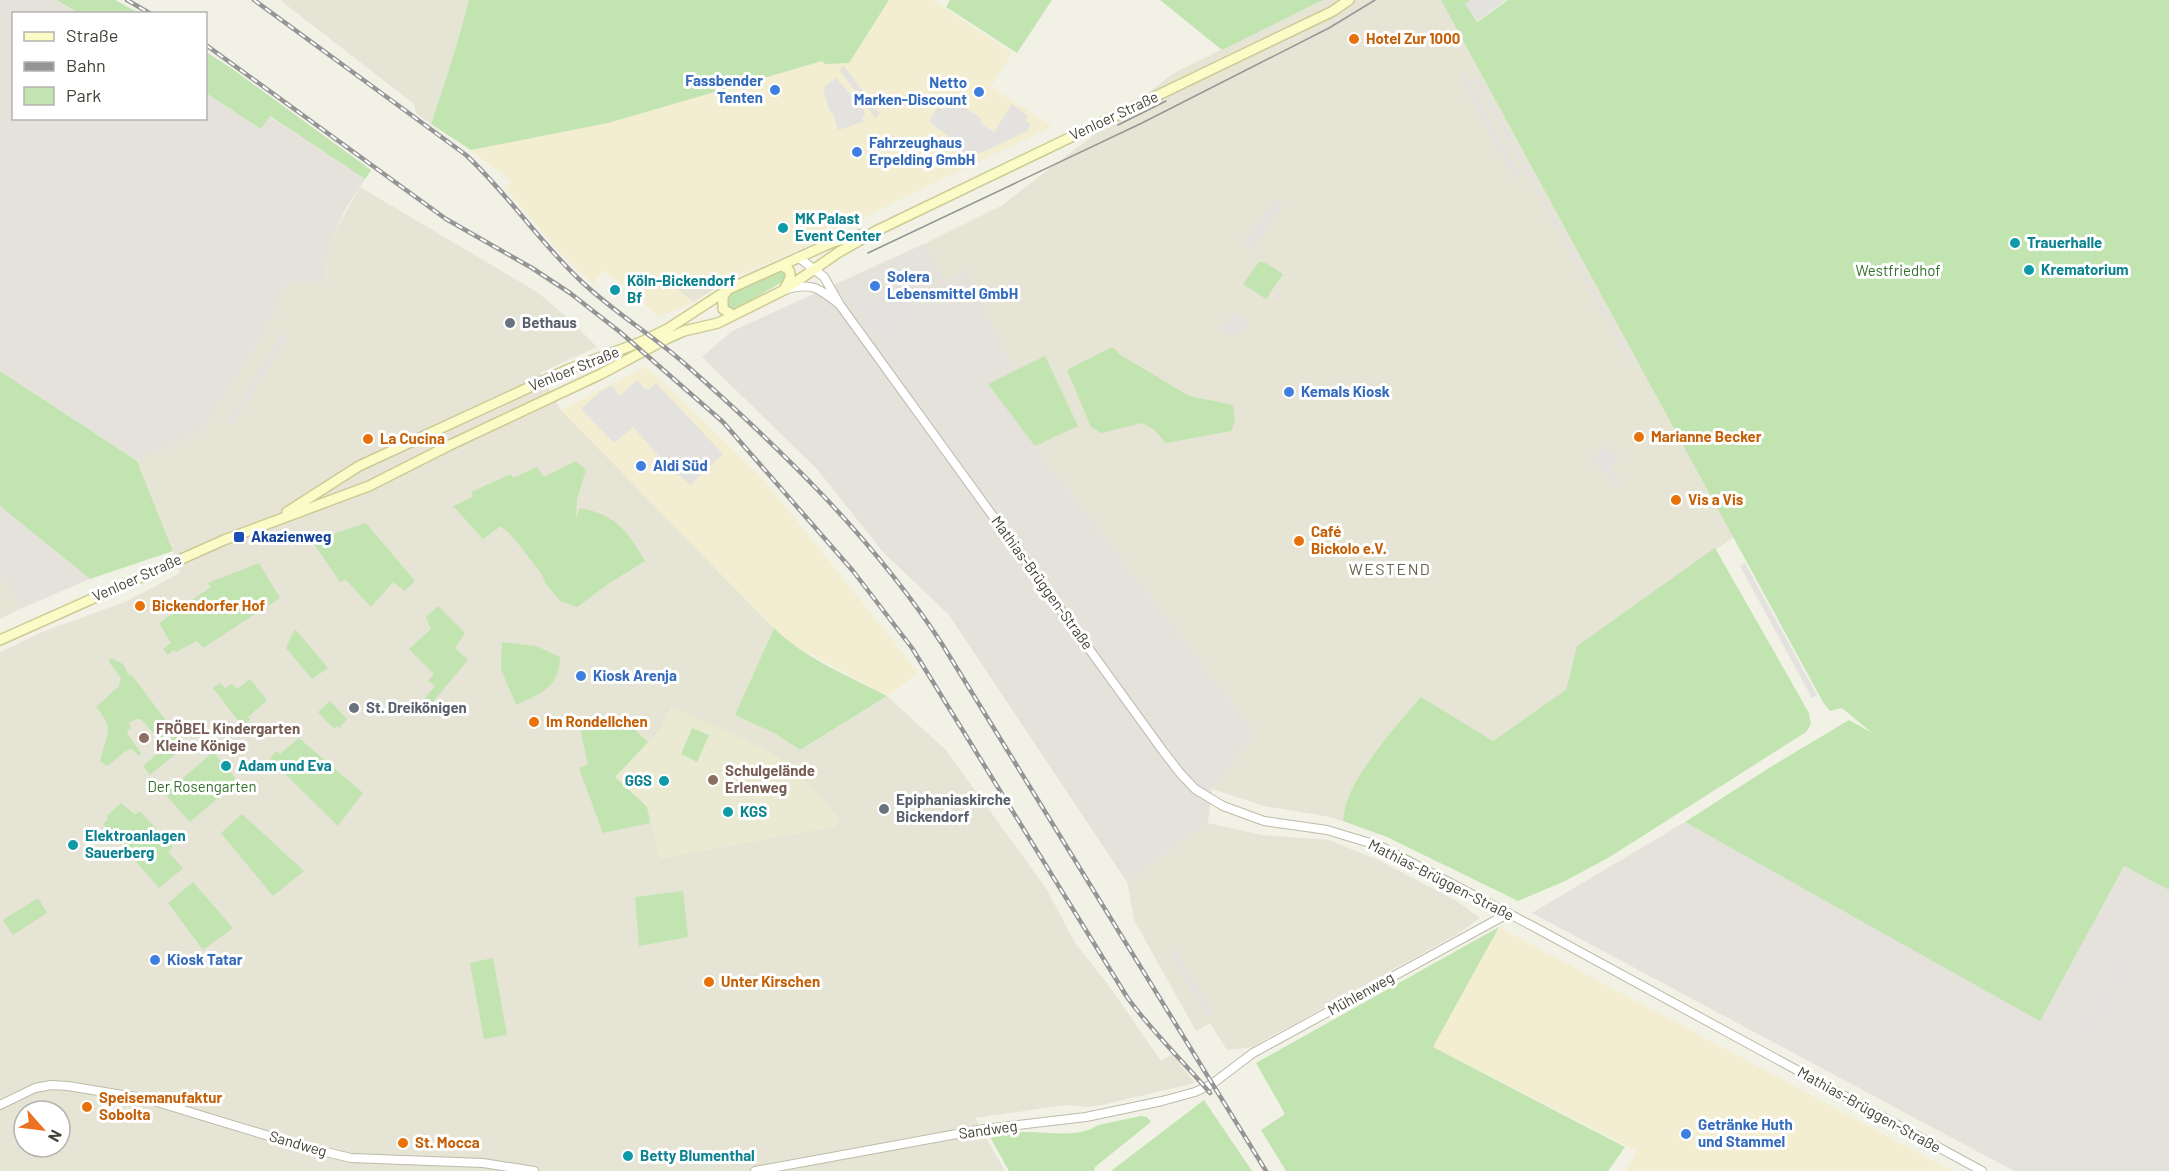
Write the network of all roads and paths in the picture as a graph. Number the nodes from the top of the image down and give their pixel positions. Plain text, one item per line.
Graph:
1 (1349, 0) edge
2 (878, 230) junction
3 (798, 257) junction
4 (781, 266) junction
5 (816, 269) junction
6 (729, 289) junction
7 (784, 290) junction
8 (840, 305) junction
9 (733, 315) junction
10 (275, 520) junction
11 (0, 640) edge
12 (1509, 914) junction
13 (1217, 1081) joint
14 (0, 1105) edge
15 (534, 1171) edge
16 (755, 1171) edge
17 (1982, 1171) edge

1 - 2 main road, Venloer Straße
2 - 3 main road, Venloer Straße
2 - 5 main road, Venloer Straße
3 - 4 main road, Venloer Straße
3 - 5 street, Mathias-Brüggen-Straße
4 - 6 main road, Venloer Straße
4 - 7 main road
5 - 7 main road, Venloer Straße
5 - 8 street, Mathias-Brüggen-Straße
6 - 9 main road
6 - 10 main road, Venloer Straße
7 - 8 street, Mathias-Brüggen-Straße
7 - 9 main road, Venloer Straße
8 - 12 street, Mathias-Brüggen-Straße
9 - 10 main road, Venloer Straße
10 - 11 main road, Venloer Straße
12 - 13 street, Mühlenweg
12 - 17 street, Mathias-Brüggen-Straße
13 - 16 street, Sandweg
14 - 15 street, Sandweg

